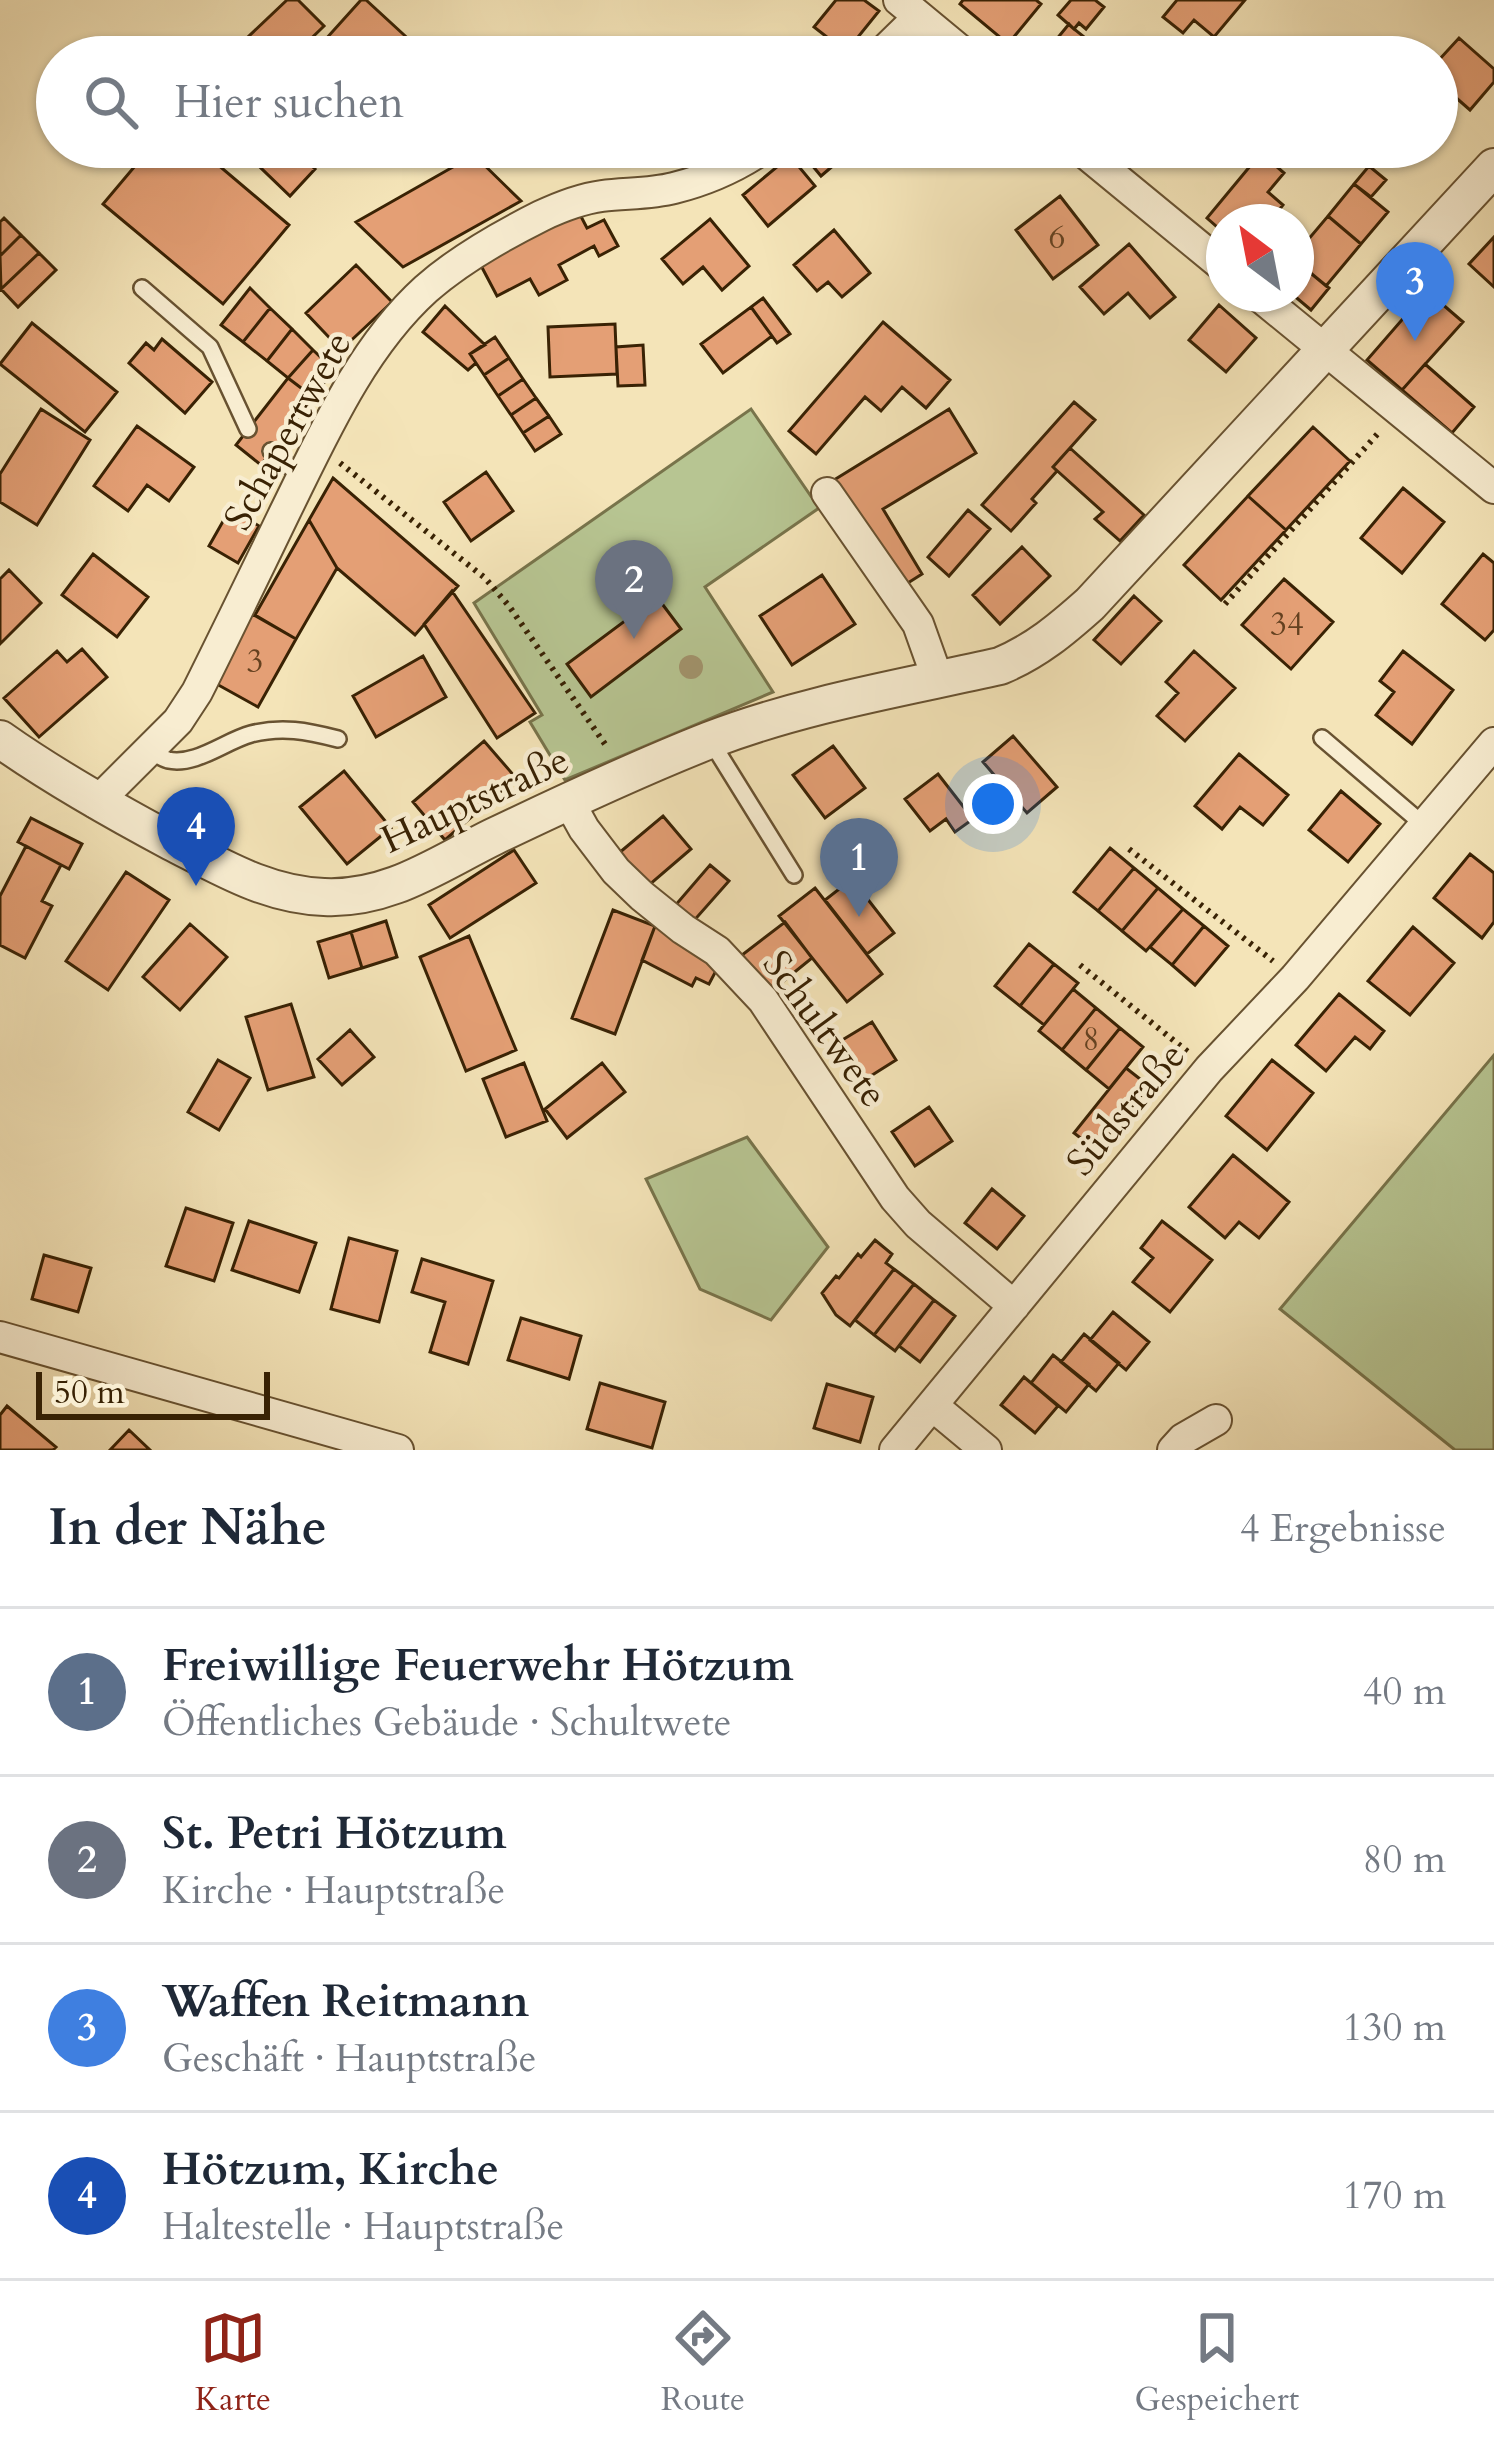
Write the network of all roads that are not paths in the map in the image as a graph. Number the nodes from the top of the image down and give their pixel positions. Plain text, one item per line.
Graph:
1 (909, 9) edge
2 (892, 36) edge
3 (942, 36) edge
4 (1494, 167) edge
5 (724, 168) edge
6 (1104, 168) edge
7 (1206, 252) edge
8 (142, 288) dead end
9 (1279, 312) edge
10 (1325, 350) junction
11 (248, 429) dead end
12 (271, 451) dead end
13 (302, 477) junction
14 (1494, 488) edge
15 (827, 493) dead end
16 (938, 680) junction
17 (1322, 738) dead end
18 (0, 739) edge
19 (338, 739) dead end
20 (710, 740) junction
21 (1494, 743) edge
22 (150, 751) junction
23 (96, 802) junction
24 (569, 802) junction
25 (1425, 826) junction
26 (794, 875) dead end
27 (1014, 1306) junction
28 (0, 1336) edge
29 (933, 1406) junction
30 (1216, 1420) dead end
31 (398, 1450) edge
32 (895, 1450) edge
33 (986, 1450) edge
34 (1173, 1450) edge

1 - 2 street
1 - 3 street
4 - 10 street, Hauptstraße
5 - 13 street, Schapertwete
6 - 7 street
8 - 11 lane
9 - 10 street
10 - 14 street
10 - 16 street, Hauptstraße
12 - 13 lane
13 - 22 street, Schapertwete
15 - 16 street
16 - 20 street, Hauptstraße
17 - 25 lane
18 - 23 street, Hauptstraße
19 - 22 lane
20 - 24 street, Hauptstraße
20 - 26 lane
21 - 25 street, Südstraße
22 - 23 street, Schapertwete
23 - 24 street, Hauptstraße
24 - 27 street, Schultwete
25 - 27 street, Südstraße
27 - 29 street, Südstraße
28 - 31 street
29 - 32 street, Südstraße
29 - 33 street
30 - 34 street

